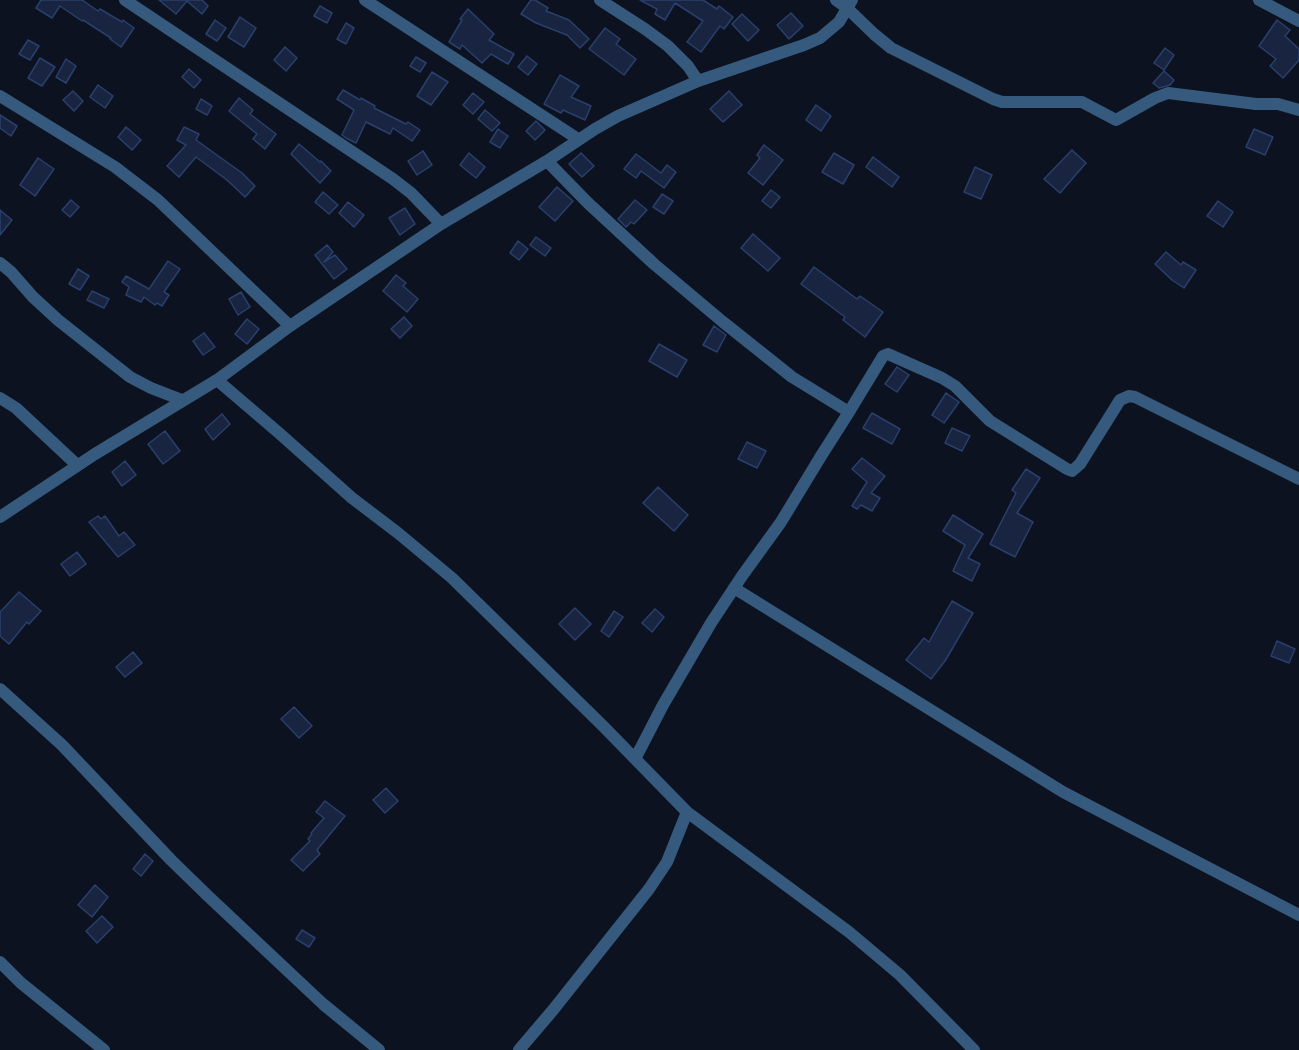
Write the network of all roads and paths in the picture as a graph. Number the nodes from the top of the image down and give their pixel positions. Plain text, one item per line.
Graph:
1 (125, 0) edge
2 (365, 0) edge
3 (600, 0) edge
4 (836, 0) edge
5 (1260, 0) edge
6 (850, 4) edge
7 (1299, 21) edge
8 (698, 81) junction
9 (0, 96) edge
10 (1299, 110) edge
11 (578, 139) junction
12 (548, 161) junction
13 (441, 224) junction
14 (0, 263) edge
15 (290, 326) junction
16 (217, 380) junction
17 (0, 398) edge
18 (182, 400) junction
19 (849, 412) junction
20 (77, 465) junction
21 (1299, 479) edge
22 (0, 517) edge
23 (734, 588) junction
24 (0, 689) edge
25 (635, 759) junction
26 (687, 812) junction
27 (1299, 915) edge
28 (0, 962) edge
29 (104, 1050) edge
30 (379, 1050) edge
31 (519, 1050) edge
32 (975, 1050) edge

1 - 13 street
2 - 11 street
3 - 8 street
4 - 6 street
5 - 7 street
6 - 8 street
6 - 10 street
8 - 11 street
9 - 15 street
11 - 12 street
12 - 13 street
12 - 19 street
13 - 15 street
14 - 18 street
15 - 16 street
16 - 18 street
16 - 25 street
17 - 20 street
18 - 20 street
19 - 21 street
19 - 23 street
20 - 22 street
23 - 25 street
23 - 27 street
24 - 30 street
25 - 26 street
26 - 31 street
26 - 32 street
28 - 29 street

